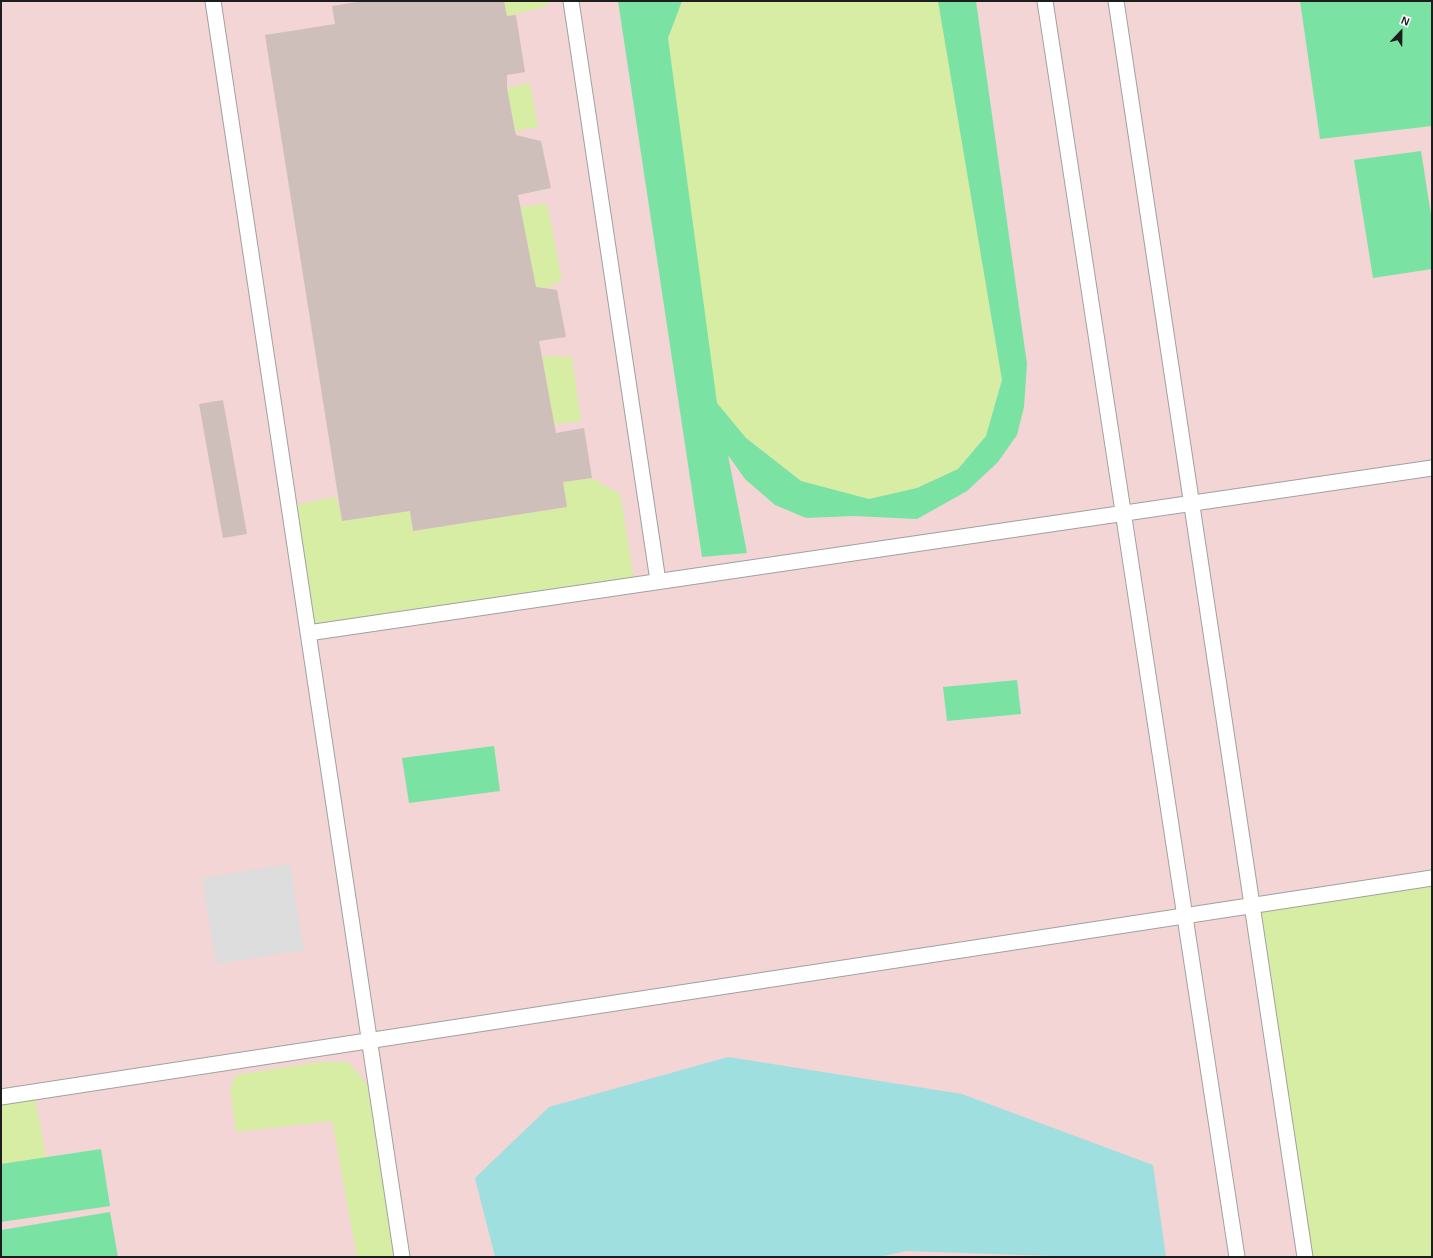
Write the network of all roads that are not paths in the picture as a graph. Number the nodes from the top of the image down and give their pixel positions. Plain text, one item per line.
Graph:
1 (213, 1) edge
2 (571, 1) edge
3 (1045, 1) edge
4 (1116, 1) edge
5 (1432, 468) edge
6 (1192, 503) junction
7 (1123, 512) junction
8 (658, 581) junction
9 (308, 633) junction
10 (1432, 878) edge
11 (1252, 905) junction
12 (1185, 916) junction
13 (369, 1041) junction
14 (1, 1097) edge
15 (402, 1257) edge
16 (1237, 1257) edge
17 (1305, 1257) edge

1 - 9 lane
2 - 8 lane
3 - 7 lane
4 - 6 lane
5 - 6 lane
6 - 7 lane
6 - 11 lane
7 - 8 lane
7 - 12 lane
8 - 9 lane
9 - 13 lane
10 - 11 lane
11 - 12 lane
11 - 17 lane
12 - 13 lane
12 - 16 lane
13 - 14 lane
13 - 15 lane

